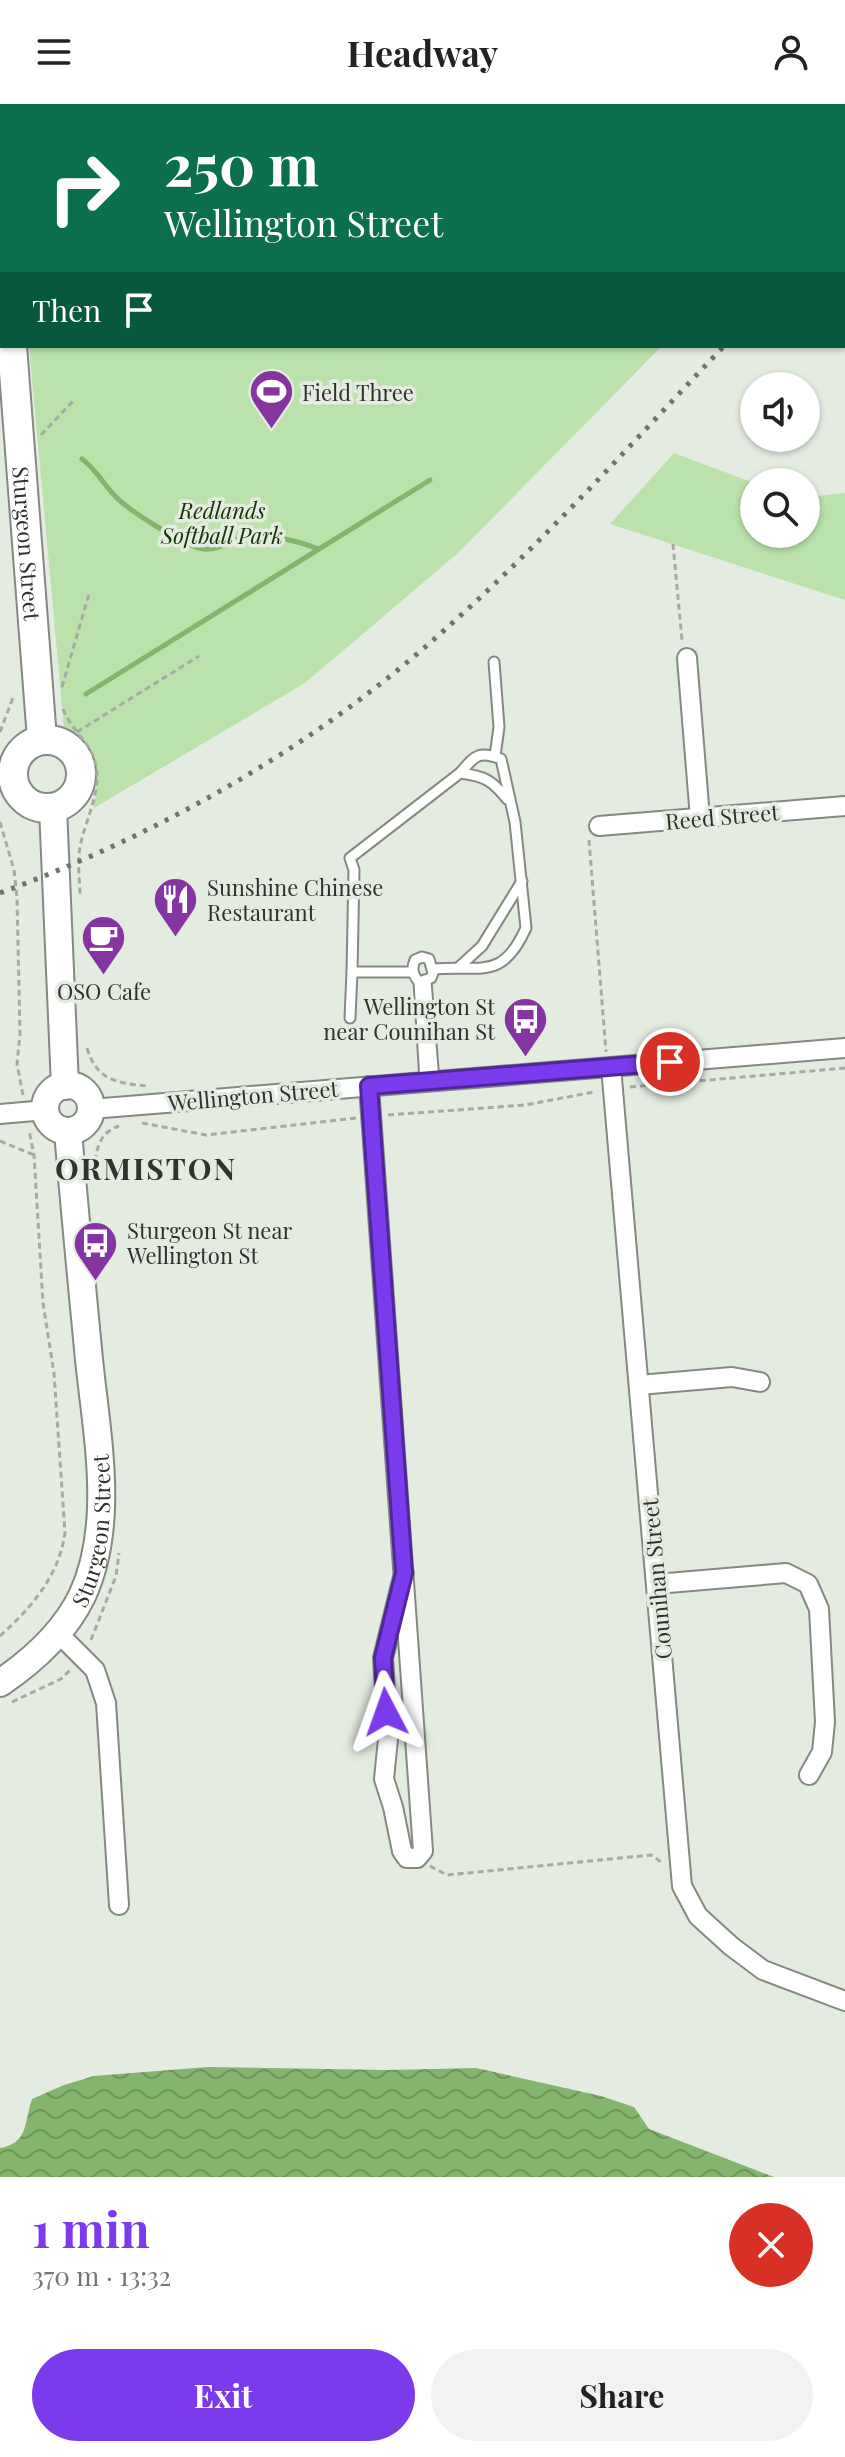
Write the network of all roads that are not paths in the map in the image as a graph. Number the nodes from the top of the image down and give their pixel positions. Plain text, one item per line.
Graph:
1 (12, 348) edge
2 (687, 658) road end
3 (494, 662) dead end
4 (42, 739) junction
5 (495, 756) junction
6 (460, 773) junction
7 (8, 790) edge
8 (510, 802) junction
9 (845, 806) edge
10 (53, 808) junction
11 (700, 818) junction
12 (599, 826) road end
13 (522, 881) junction
14 (459, 967) junction
15 (433, 969) junction
16 (352, 972) junction
17 (413, 972) junction
18 (423, 982) junction
19 (350, 1018) dead end
20 (845, 1048) edge
21 (611, 1067) junction
22 (430, 1081) junction
23 (65, 1086) junction
24 (369, 1086) junction
25 (91, 1109) junction
26 (36, 1111) junction
27 (0, 1114) edge
28 (68, 1131) junction
29 (760, 1382) dead end
30 (639, 1385) junction
31 (404, 1573) junction
32 (656, 1584) junction
33 (58, 1633) junction
34 (0, 1683) edge
35 (809, 1775) dead end
36 (119, 1905) dead end
37 (845, 2001) edge

1 - 4 main road, Sturgeon Street
2 - 11 street
3 - 5 lane
4 - 7 main road
4 - 10 main road
5 - 6 lane
5 - 8 lane
6 - 8 lane
6 - 16 lane
7 - 10 main road
8 - 13 lane
9 - 11 street, Reed Street
10 - 23 street
11 - 12 street, Reed Street
13 - 14 lane
13 - 14 lane
14 - 15 lane
15 - 17 lane
15 - 18 lane
16 - 17 lane
16 - 19 lane
17 - 18 lane
18 - 22 lane
20 - 21 street, Wellington Street
21 - 22 street, Wellington Street
21 - 30 street, Counihan Street
22 - 24 street, Wellington Street
23 - 25 street
23 - 26 street
24 - 25 street, Wellington Street
24 - 31 street
25 - 28 street
26 - 27 street
26 - 28 street
28 - 33 street, Sturgeon Street
29 - 30 street
30 - 32 street, Counihan Street
31 - 31 street
32 - 35 street
32 - 37 street, Counihan Street
33 - 34 street
33 - 36 street, Sturgeon Street

